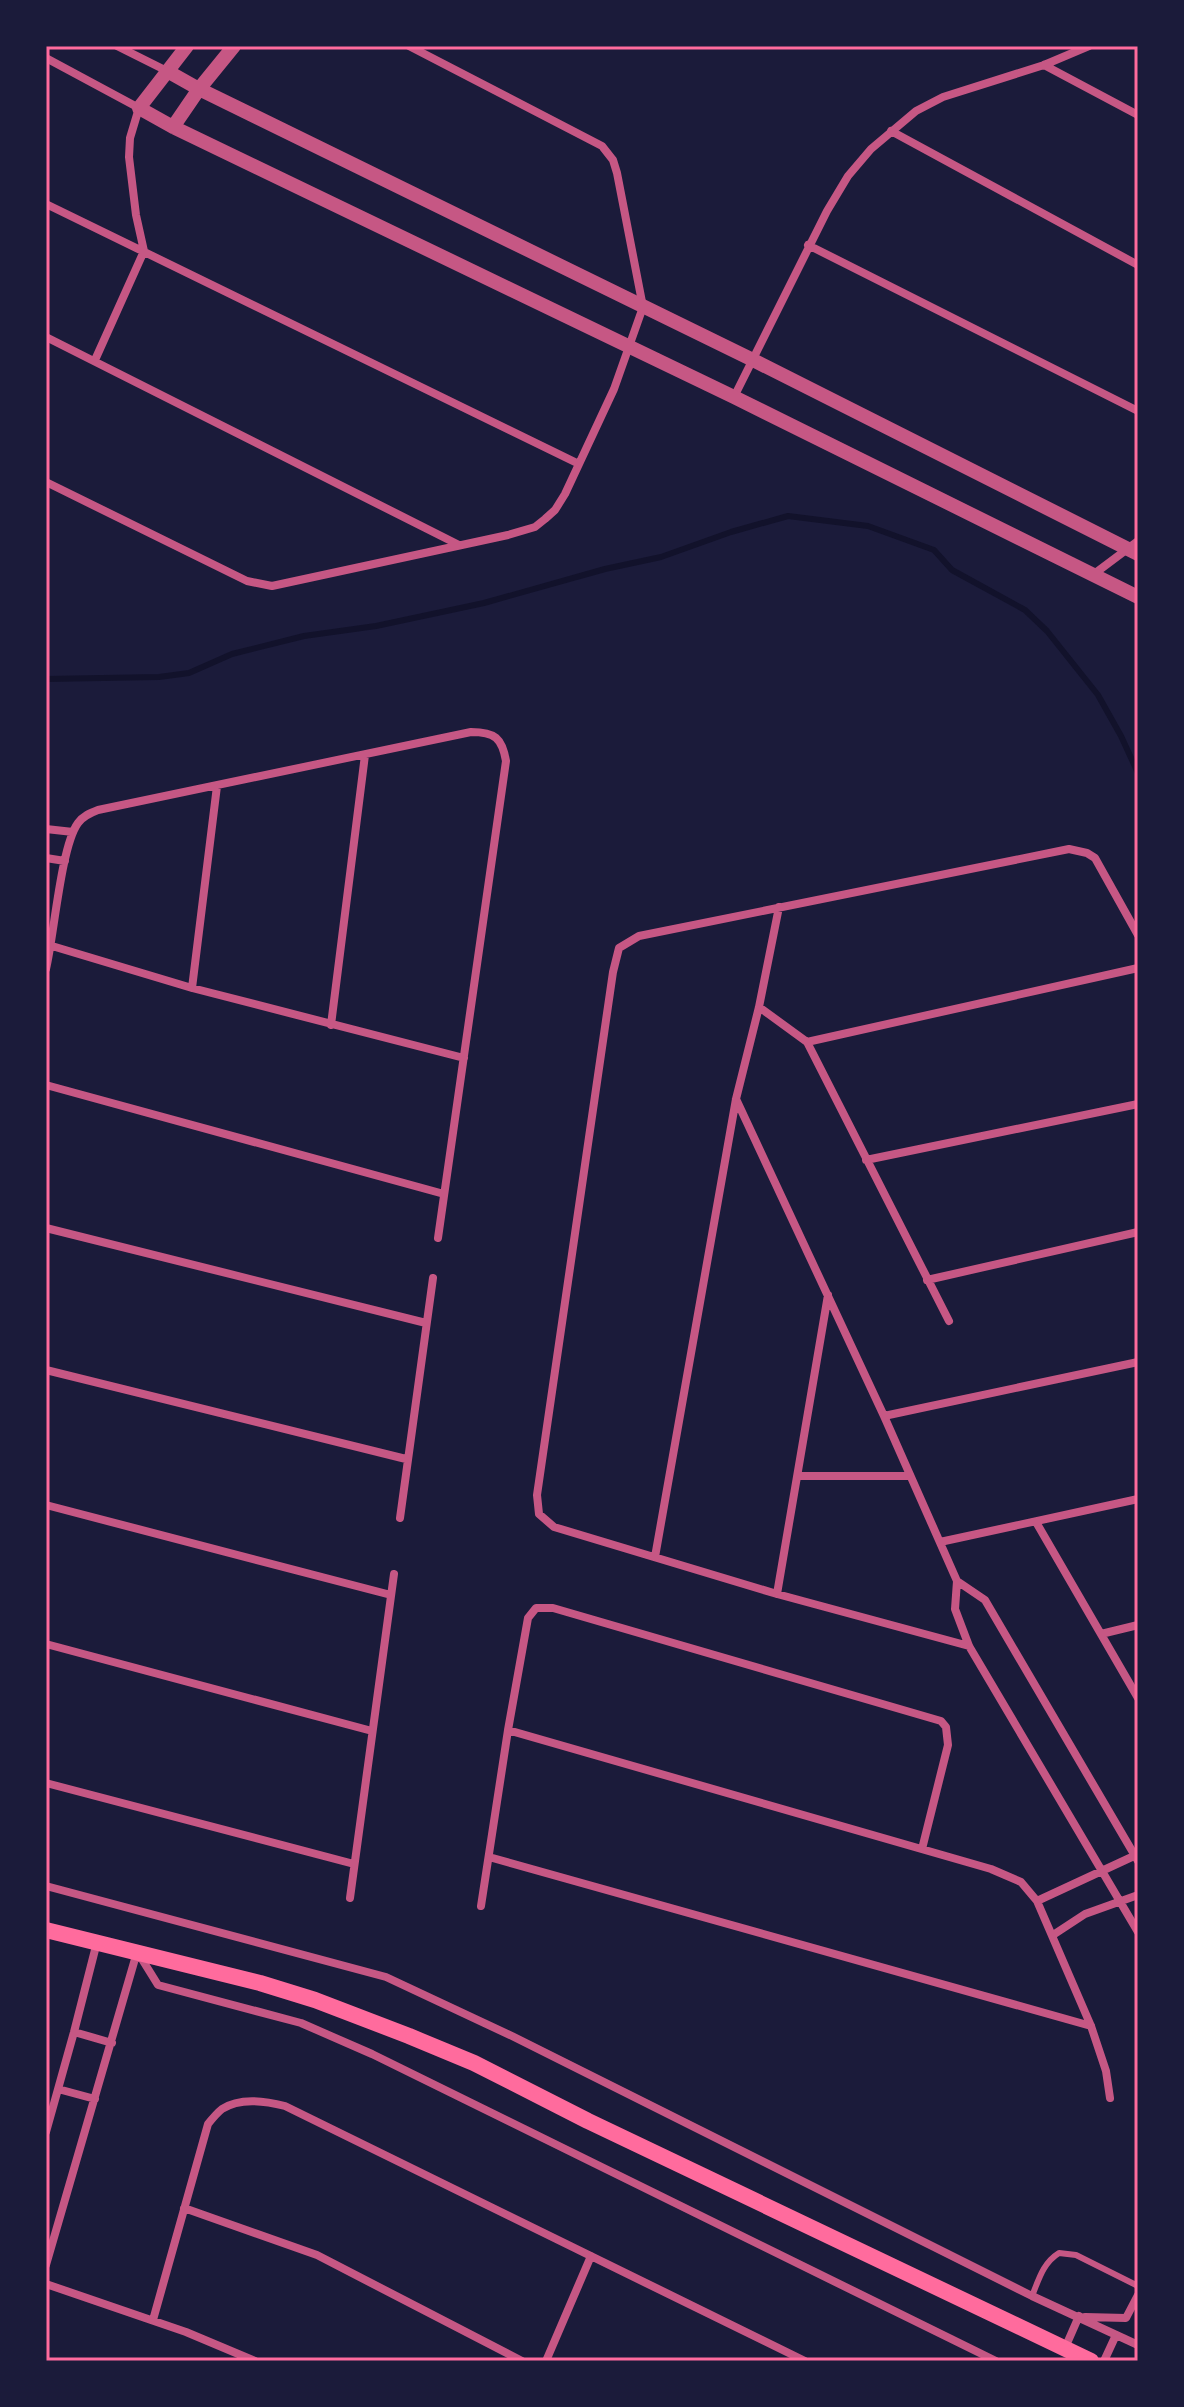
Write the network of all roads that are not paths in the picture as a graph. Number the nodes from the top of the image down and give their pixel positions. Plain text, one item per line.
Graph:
1 (117, 46) edge
2 (187, 46) edge
3 (234, 46) edge
4 (409, 46) edge
5 (1089, 46) edge
6 (46, 58) edge
7 (1044, 65) junction
8 (167, 71) junction
9 (199, 89) junction
10 (139, 108) junction
11 (1138, 115) edge
12 (173, 127) junction
13 (891, 131) junction
14 (46, 204) edge
15 (808, 245) junction
16 (144, 251) junction
17 (1138, 265) edge
18 (643, 307) junction
19 (46, 337) edge
20 (630, 346) junction
21 (95, 360) junction
22 (753, 360) junction
23 (734, 397) junction
24 (1138, 411) edge
25 (579, 464) junction
26 (46, 482) edge
27 (460, 545) junction
28 (1135, 547) edge
29 (1094, 574) junction
30 (1138, 597) edge
31 (365, 755) junction
32 (217, 786) junction
33 (46, 829) edge
34 (73, 832) junction
35 (46, 858) edge
36 (65, 861) junction
37 (779, 907) junction
38 (1138, 935) edge
39 (52, 946) junction
40 (1138, 968) edge
41 (46, 969) edge
42 (192, 988) junction
43 (759, 1007) junction
44 (331, 1025) junction
45 (807, 1042) junction
46 (464, 1058) junction
47 (46, 1085) edge
48 (736, 1099) junction
49 (1138, 1104) edge
50 (866, 1160) junction
51 (444, 1194) junction
52 (46, 1228) edge
53 (1138, 1232) edge
54 (438, 1238) dead end
55 (433, 1278) dead end
56 (927, 1280) junction
57 (828, 1295) junction
58 (949, 1321) dead end
59 (426, 1323) junction
60 (1138, 1362) edge
61 (46, 1370) edge
62 (884, 1416) junction
63 (406, 1459) junction
64 (799, 1476) junction
65 (910, 1476) junction
66 (1138, 1499) edge
67 (46, 1505) edge
68 (400, 1518) dead end
69 (1036, 1522) junction
70 (940, 1542) junction
71 (655, 1557) junction
72 (394, 1574) dead end
73 (957, 1581) junction
74 (777, 1594) junction
75 (391, 1595) junction
76 (1138, 1625) edge
77 (1101, 1634) junction
78 (46, 1644) edge
79 (969, 1646) junction
80 (1138, 1698) edge
81 (508, 1730) junction
82 (372, 1731) junction
83 (46, 1783) edge
84 (922, 1849) junction
85 (489, 1857) junction
86 (1136, 1858) edge
87 (354, 1864) junction
88 (1101, 1871) junction
89 (46, 1886) edge
90 (1138, 1895) edge
91 (350, 1898) dead end
92 (1120, 1900) junction
93 (1037, 1901) junction
94 (481, 1906) dead end
95 (46, 1930) edge
96 (1138, 1932) edge
97 (1053, 1935) junction
98 (97, 1942) junction
99 (137, 1952) junction
100 (1091, 2026) junction
101 (74, 2032) junction
102 (112, 2043) junction
103 (58, 2089) junction
104 (1110, 2098) dead end
105 (95, 2099) junction
106 (46, 2132) edge
107 (184, 2208) junction
108 (591, 2256) junction
109 (46, 2265) edge
110 (46, 2284) edge
111 (1138, 2286) edge
112 (1138, 2295) edge
113 (1032, 2296) junction
114 (1079, 2316) junction
115 (153, 2320) junction
116 (1116, 2335) junction
117 (1138, 2345) edge
118 (1063, 2354) edge
119 (255, 2361) edge
120 (522, 2361) edge
121 (546, 2361) edge
122 (805, 2361) edge
123 (996, 2361) edge
124 (1091, 2361) edge
125 (1104, 2361) edge

1 - 8 street
2 - 8 street
3 - 9 street
4 - 18 street
5 - 7 street
6 - 10 street
7 - 11 street
7 - 13 street
8 - 9 street
8 - 10 street
9 - 12 street
9 - 18 street
10 - 12 street
10 - 16 street
12 - 20 street
13 - 15 street
13 - 17 street
14 - 16 street
15 - 22 street
15 - 24 street
16 - 21 street
16 - 25 street
18 - 20 street
18 - 22 street
19 - 21 street
20 - 23 street
20 - 25 street
21 - 27 street
22 - 23 street
22 - 28 street
23 - 29 street
25 - 27 street
26 - 27 street
28 - 29 street
29 - 30 street
31 - 32 street
31 - 44 street
31 - 46 street
32 - 34 street
32 - 42 street
33 - 34 street
34 - 36 street
35 - 36 street
36 - 39 street
37 - 38 street
37 - 43 street
37 - 71 street
39 - 41 street
39 - 42 street
40 - 45 street
42 - 44 street
43 - 45 street
43 - 48 street
44 - 46 street
45 - 50 street
46 - 51 street
47 - 51 street
48 - 57 street
48 - 71 street
49 - 50 street
50 - 56 street
51 - 54 street
52 - 59 street
53 - 56 street
55 - 59 street
56 - 58 street
57 - 62 street
57 - 64 street
59 - 63 street
60 - 62 street
61 - 63 street
62 - 65 street
63 - 68 street
64 - 65 street
64 - 74 street
65 - 70 street
66 - 69 street
67 - 75 street
69 - 70 street
69 - 77 street
70 - 73 street
71 - 74 street
72 - 75 street
73 - 79 street
73 - 86 street
74 - 79 street
75 - 82 street
76 - 77 street
77 - 80 street
78 - 82 street
79 - 88 street
81 - 84 street
81 - 84 street
81 - 85 street
82 - 87 street
83 - 87 street
84 - 93 street
85 - 94 street
85 - 100 street
86 - 88 street
87 - 91 street
88 - 92 street
88 - 93 street
89 - 113 street
90 - 92 street
92 - 96 street
92 - 97 street
93 - 97 street
95 - 98 main road
97 - 100 street
98 - 99 main road
98 - 101 street
99 - 102 street
99 - 118 main road
99 - 123 street
100 - 104 street
101 - 102 street
101 - 103 street
102 - 105 street
103 - 105 street
103 - 106 street
105 - 109 street
107 - 108 street
107 - 115 street
107 - 120 street
108 - 121 street
108 - 122 street
110 - 115 street
111 - 113 lane
112 - 114 street
113 - 114 street
114 - 116 street
114 - 118 street
115 - 119 street
116 - 117 street
116 - 125 street
118 - 124 main road

